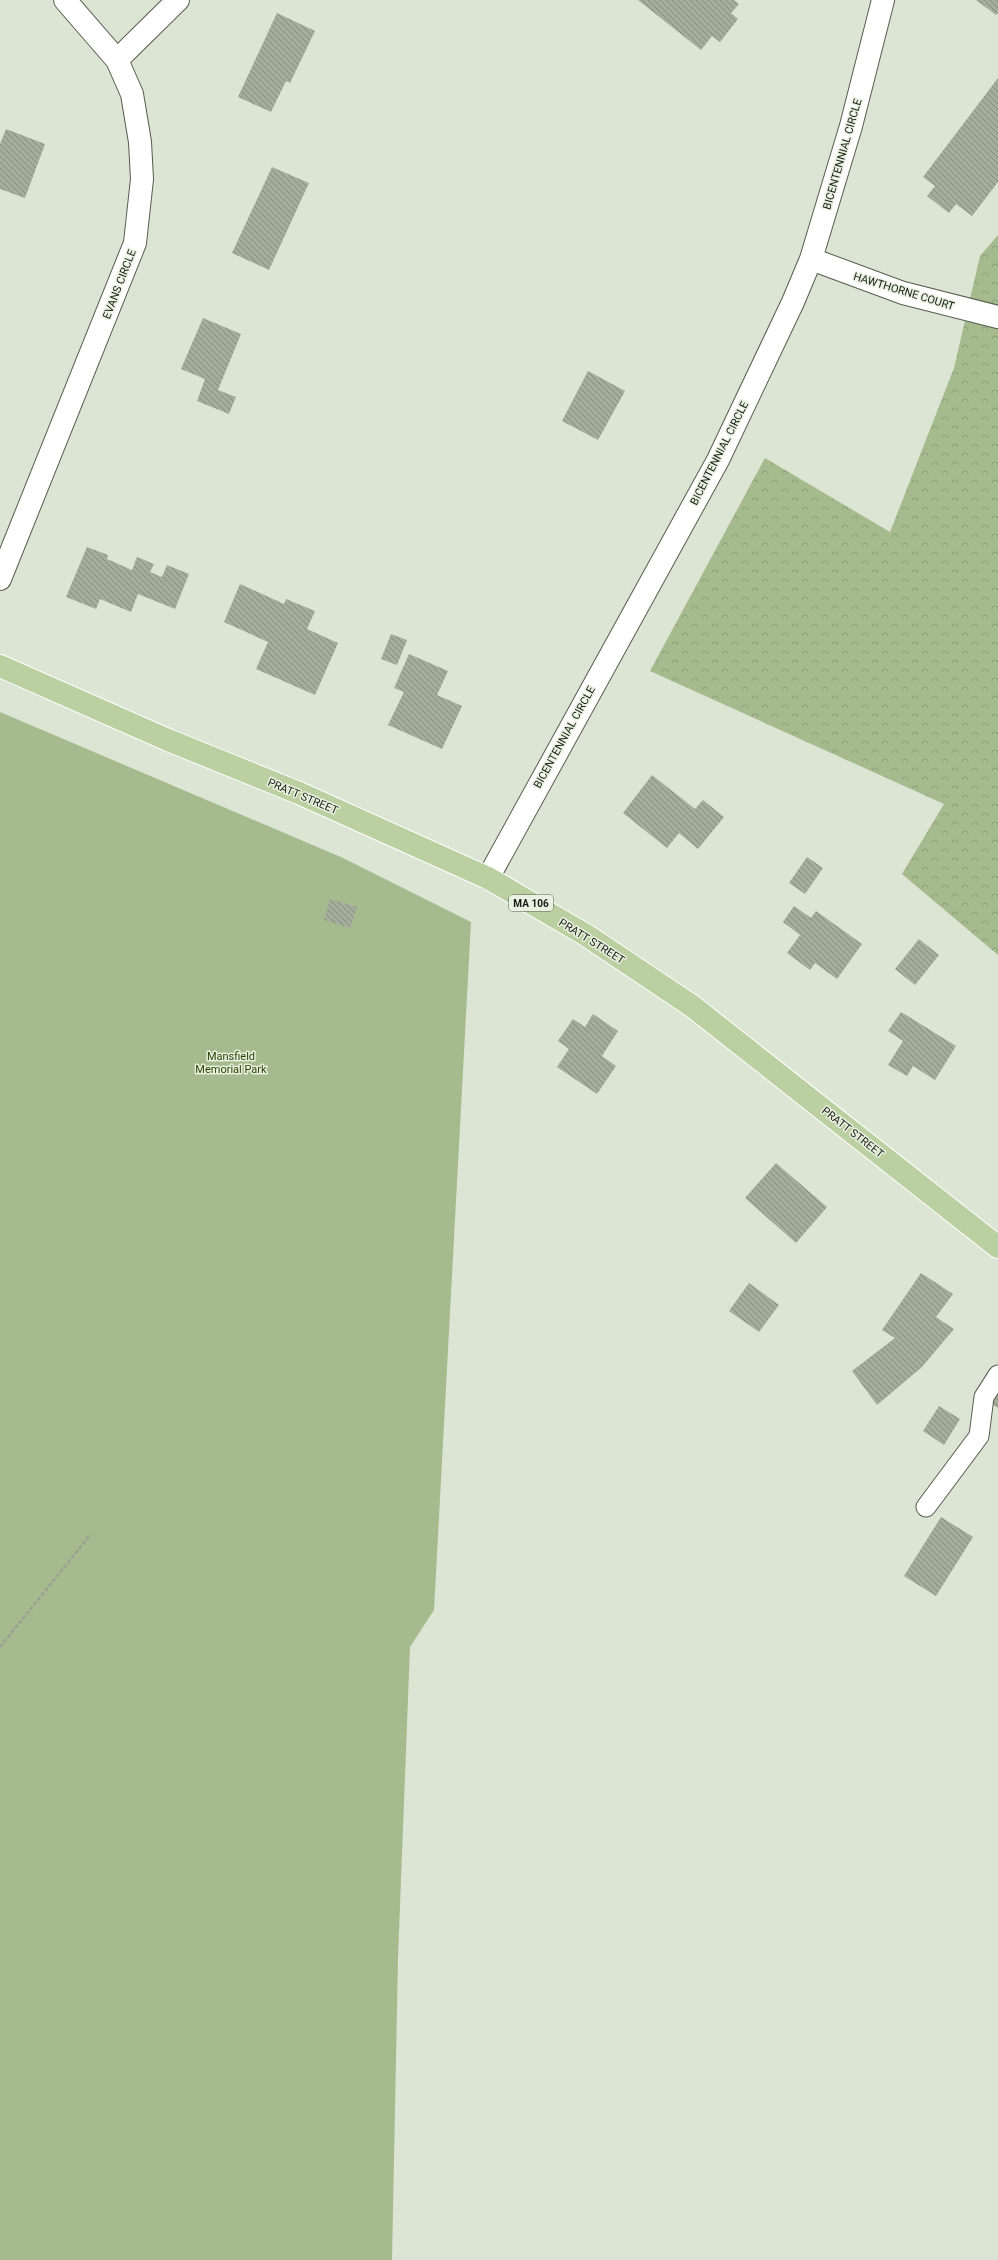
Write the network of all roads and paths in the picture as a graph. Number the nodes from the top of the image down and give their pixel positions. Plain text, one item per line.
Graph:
1 (65, 0) edge
2 (178, 0) edge
3 (883, 0) edge
4 (117, 60) junction
5 (811, 259) junction
6 (998, 317) edge
7 (0, 579) edge
8 (0, 666) edge
9 (488, 878) junction
10 (998, 1247) edge
11 (998, 1376) edge
12 (926, 1507) dead end
13 (91, 1534) dead end
14 (0, 1647) edge

1 - 4 street, EVANS CIRCLE
2 - 4 street
3 - 5 street, BICENTENNIAL CIRCLE
4 - 7 street, EVANS CIRCLE
5 - 6 street, HAWTHORNE COURT
5 - 9 street, BICENTENNIAL CIRCLE
8 - 9 main road, PRATT STREET / MA 106
9 - 10 main road, PRATT STREET / MA 106
11 - 12 lane
13 - 14 path

